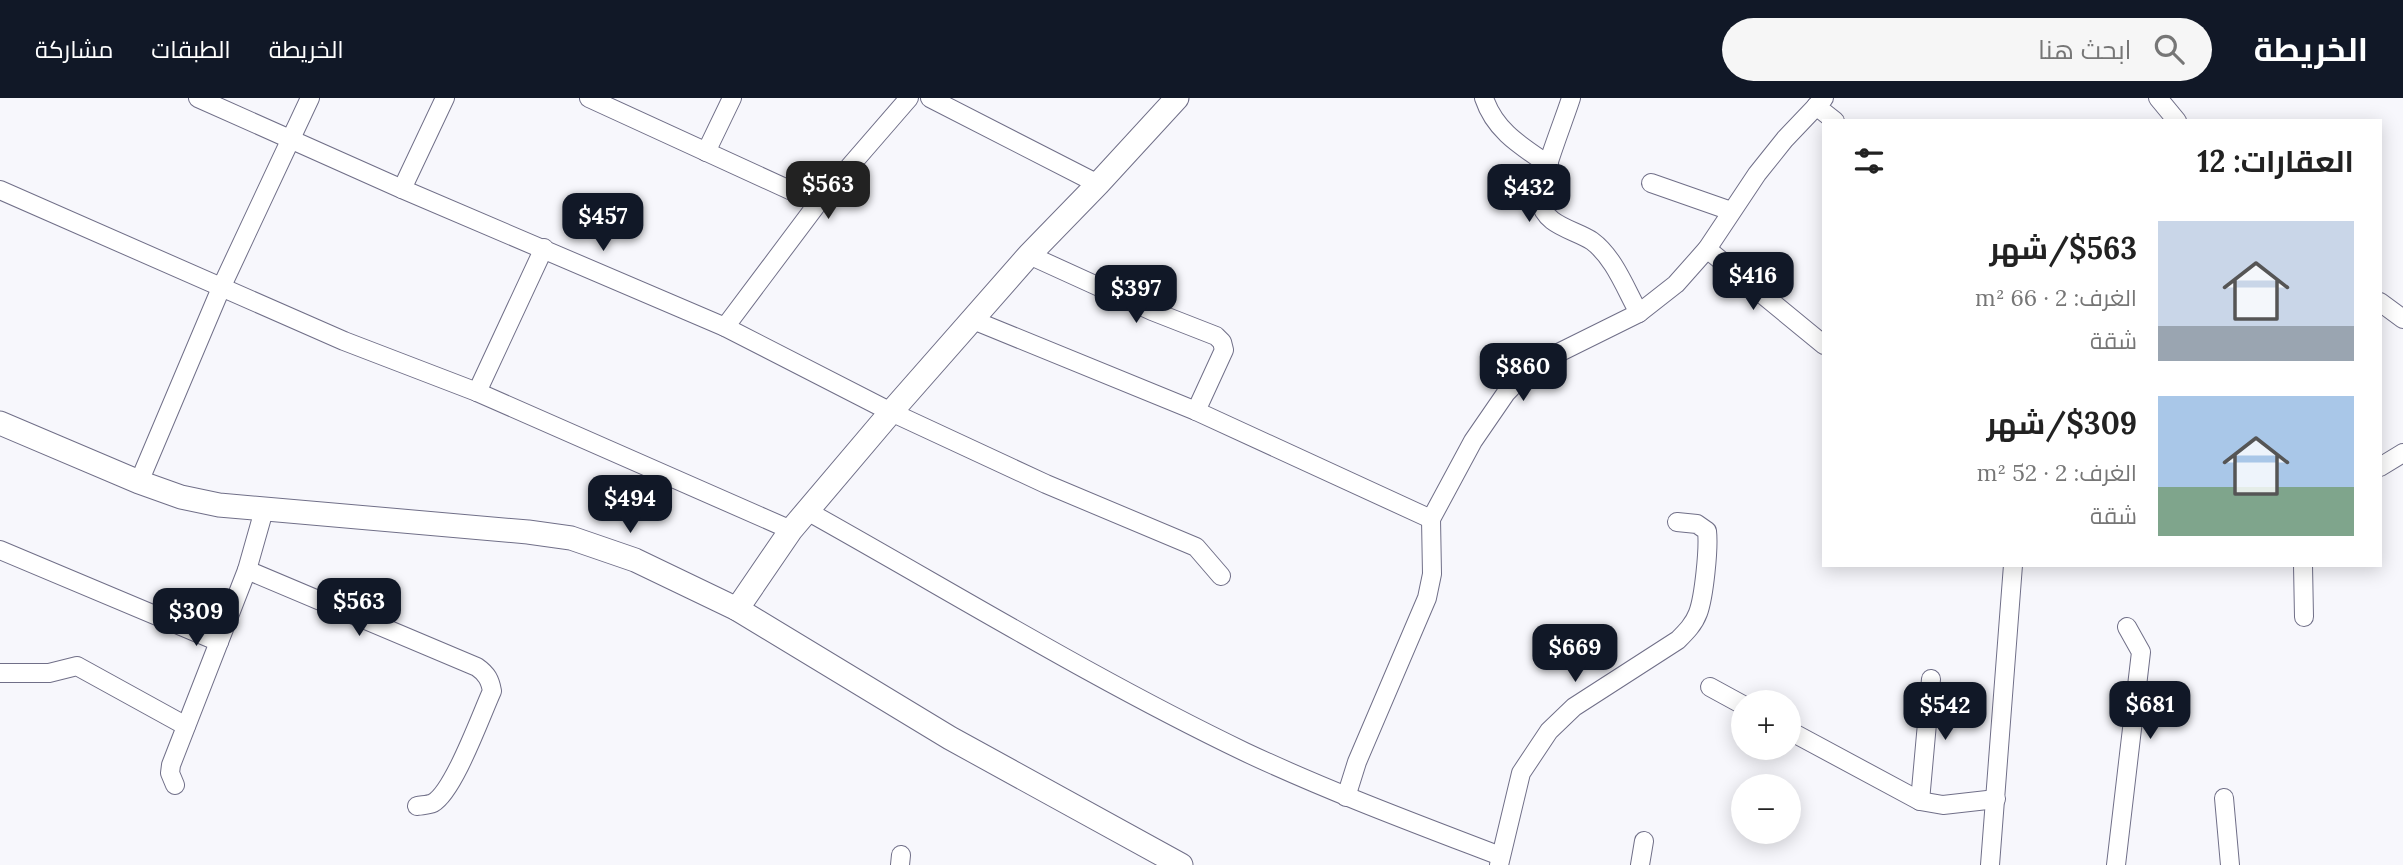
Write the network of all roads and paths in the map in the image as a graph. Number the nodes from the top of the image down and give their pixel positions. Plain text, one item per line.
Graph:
1 (198, 98) edge
2 (310, 98) edge
3 (446, 98) edge
4 (590, 98) edge
5 (732, 98) edge
6 (909, 98) edge
7 (930, 98) edge
8 (1177, 98) edge
9 (1484, 98) edge
10 (1572, 98) edge
11 (2158, 98) edge
12 (1820, 102) edge
13 (1833, 119) edge
14 (2175, 119) edge
15 (291, 141) junction
16 (706, 152) junction
17 (1549, 165) junction
18 (1651, 183) dead end
19 (1098, 184) junction
20 (0, 190) edge
21 (402, 190) junction
22 (818, 204) junction
23 (1731, 211) junction
24 (544, 248) junction
25 (1706, 249) junction
26 (1028, 255) junction
27 (221, 288) junction
28 (2382, 303) edge
29 (1639, 313) junction
30 (2403, 319) edge
31 (973, 320) junction
32 (725, 327) junction
33 (1822, 343) edge
34 (477, 392) junction
35 (1196, 411) junction
36 (891, 412) junction
37 (0, 423) edge
38 (2403, 453) edge
39 (2382, 466) edge
40 (139, 482) junction
41 (264, 510) junction
42 (807, 511) junction
43 (1431, 519) junction
44 (1677, 522) dead end
45 (791, 530) junction
46 (0, 550) edge
47 (2013, 567) edge
48 (2303, 567) edge
49 (247, 570) junction
50 (1221, 576) dead end
51 (737, 609) junction
52 (2304, 617) dead end
53 (2127, 627) dead end
54 (219, 642) junction
55 (0, 673) edge
56 (1931, 679) dead end
57 (1710, 687) dead end
58 (1731, 698) edge
59 (186, 726) junction
60 (1801, 737) edge
61 (175, 785) dead end
62 (1346, 797) junction
63 (2224, 798) dead end
64 (1996, 799) junction
65 (1920, 801) junction
66 (417, 806) dead end
67 (1644, 841) dead end
68 (1500, 861) edge
69 (1181, 865) edge
70 (1640, 865) edge
71 (1990, 865) edge
72 (2116, 865) edge
73 (2230, 865) edge

1 - 15 street
2 - 15 street
3 - 21 street
4 - 16 street
5 - 16 street
6 - 22 street
7 - 19 street
8 - 19 street
9 - 17 street
10 - 17 street
11 - 14 street
12 - 13 street
12 - 23 street
15 - 21 street
15 - 27 street
16 - 22 street
17 - 29 street
18 - 23 street
19 - 26 street
20 - 27 street
21 - 24 street
22 - 32 street
23 - 25 street
24 - 32 street
24 - 34 street
25 - 29 street
25 - 33 street
26 - 31 street
26 - 35 street
27 - 34 street
27 - 40 street
28 - 30 street
29 - 43 street
31 - 35 street
31 - 36 street
32 - 36 street
34 - 45 street
35 - 43 street
36 - 42 street
36 - 50 street
37 - 40 street
38 - 39 street
40 - 41 street
41 - 49 street
41 - 51 street
42 - 45 street
42 - 62 street
43 - 62 street
44 - 68 street
45 - 51 street
46 - 54 street
47 - 64 street
48 - 52 street
49 - 54 street
49 - 66 street
51 - 69 street
53 - 72 street
54 - 59 street
55 - 59 street
56 - 65 street
57 - 58 street
59 - 61 street
60 - 65 street
62 - 68 street
63 - 73 street
64 - 65 street
64 - 71 street
67 - 70 street

